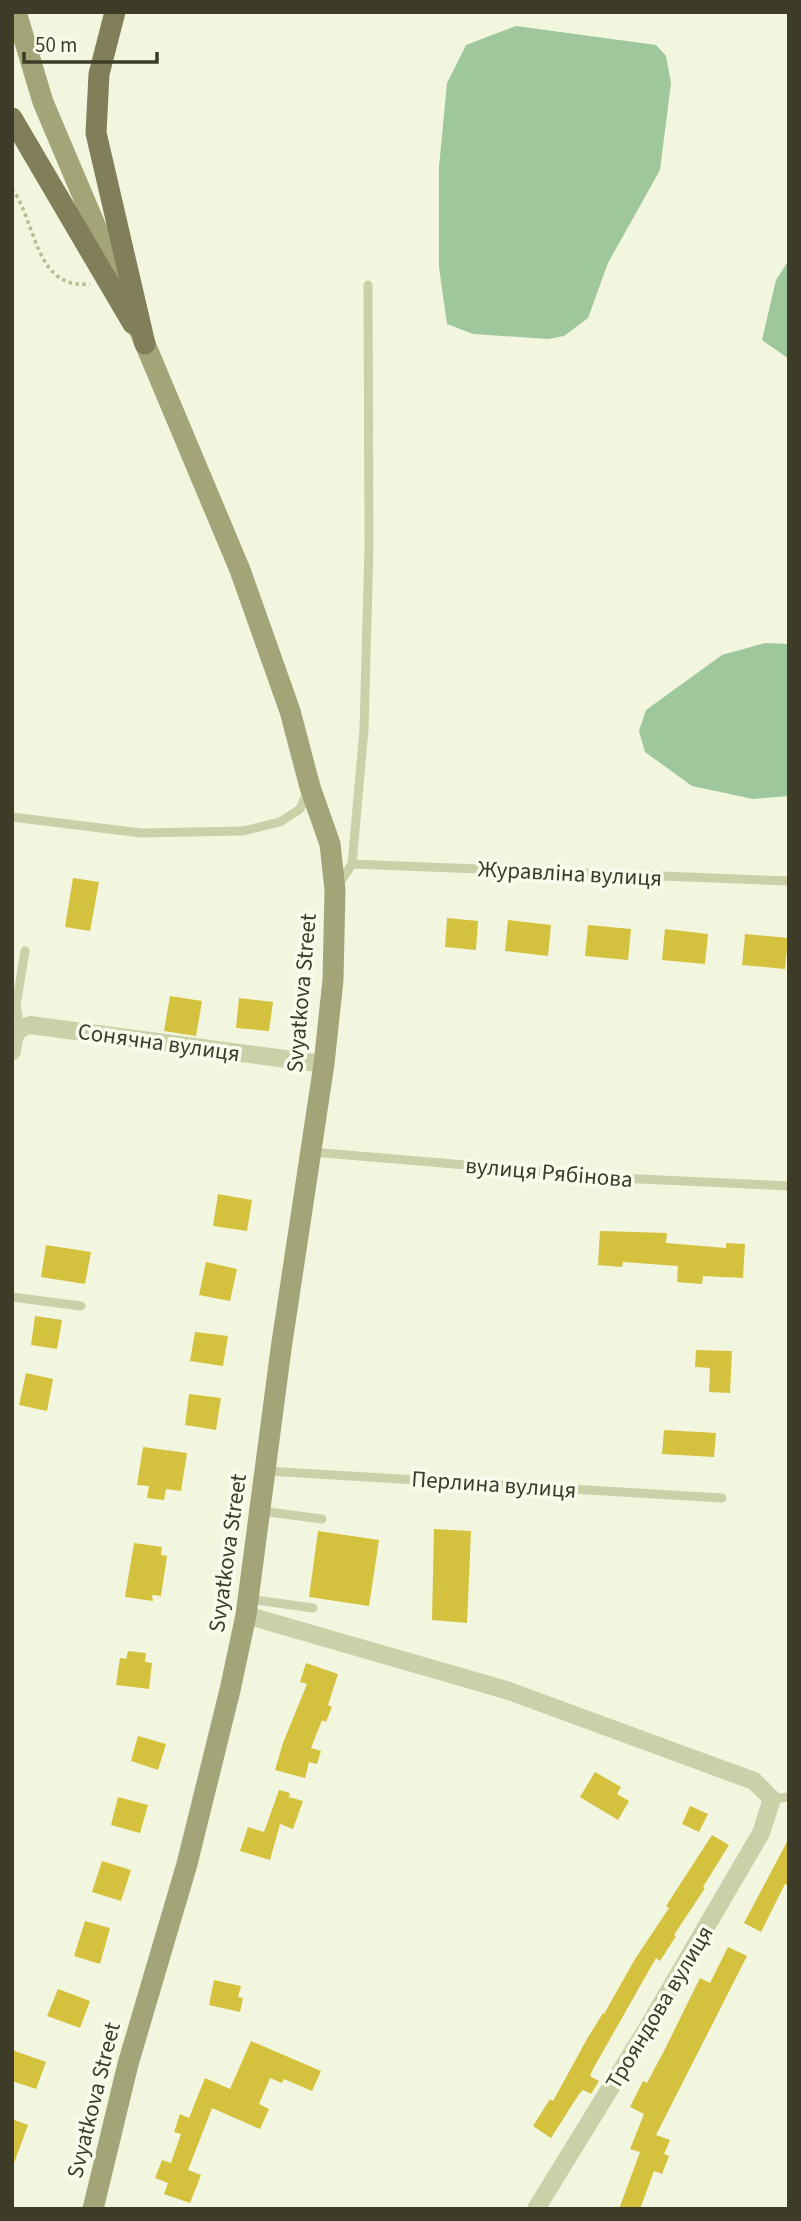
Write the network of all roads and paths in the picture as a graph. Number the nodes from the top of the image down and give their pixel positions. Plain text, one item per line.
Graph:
1 (16, 12) edge
2 (115, 12) edge
3 (12, 118) edge
4 (12, 189) edge
5 (108, 282) junction
6 (369, 285) dead end
7 (145, 344) junction
8 (310, 787) junction
9 (12, 817) edge
10 (352, 864) junction
11 (789, 881) edge
12 (335, 890) junction
13 (25, 951) dead end
14 (20, 1028) junction
15 (12, 1051) edge
16 (324, 1064) junction
17 (310, 1152) junction
18 (789, 1186) edge
19 (12, 1297) edge
20 (81, 1306) dead end
21 (265, 1471) junction
22 (722, 1499) dead end
23 (260, 1511) junction
24 (322, 1519) dead end
25 (247, 1607) junction
26 (313, 1608) dead end
27 (780, 1798) edge
28 (93, 2209) edge
29 (536, 2209) edge

1 - 7 main road, Svyatkova Street
2 - 7 main road
3 - 5 main road
4 - 5 path
5 - 7 main road
6 - 10 lane
7 - 8 main road, Svyatkova Street
8 - 9 lane
8 - 12 main road, Svyatkova Street
10 - 11 lane, Журавліна вулиця
10 - 12 lane
12 - 16 main road, Svyatkova Street
13 - 14 lane
14 - 15 street
14 - 16 street, Сонячна вулиця
16 - 17 main road, Svyatkova Street
17 - 18 lane, вулиця Рябінова
17 - 21 main road, Svyatkova Street
19 - 20 lane
21 - 22 lane, Перлина вулиця
21 - 23 main road, Svyatkova Street
23 - 24 lane
23 - 25 main road, Svyatkova Street
25 - 26 lane
25 - 27 street
25 - 28 main road, Svyatkova Street
27 - 29 street, Трояндова вулиця

